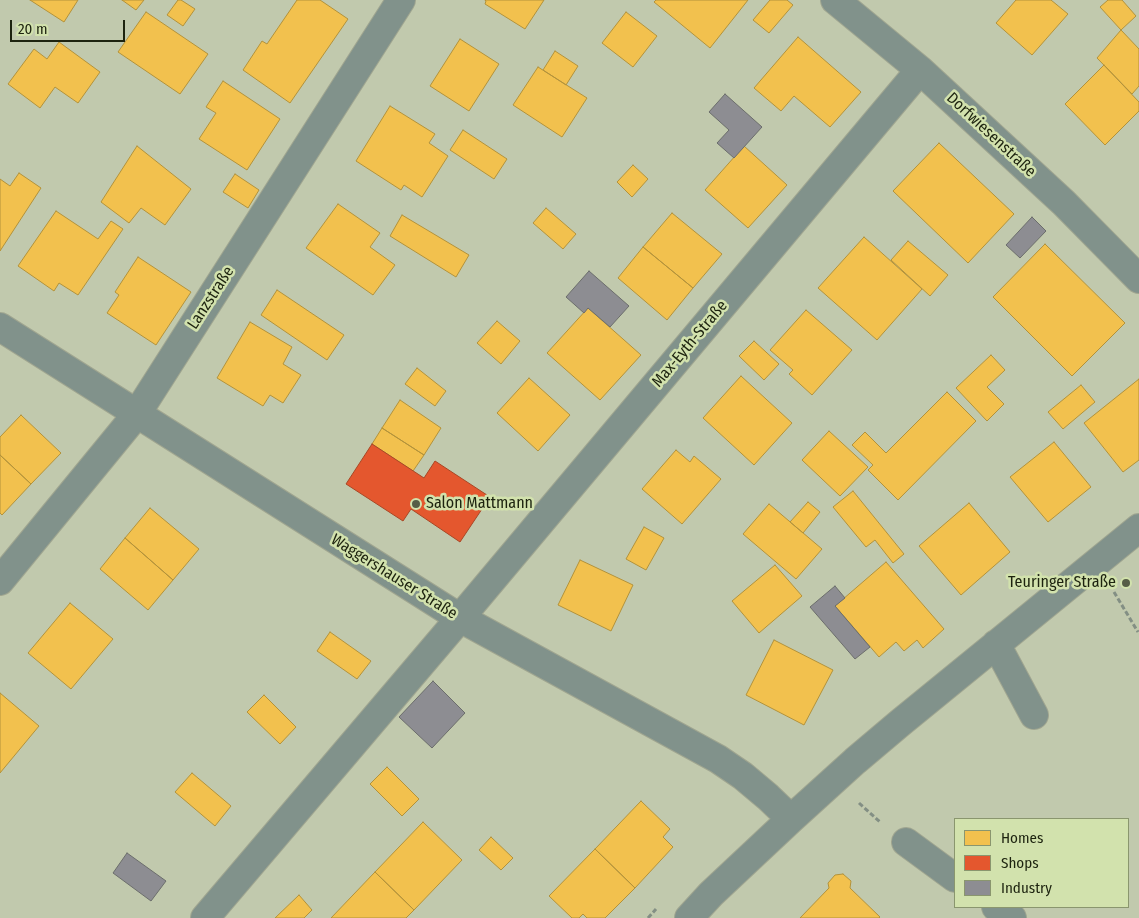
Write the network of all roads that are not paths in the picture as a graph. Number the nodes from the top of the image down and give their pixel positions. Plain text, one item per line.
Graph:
1 (401, 0) edge
2 (835, 0) edge
3 (920, 70) junction
4 (1139, 278) edge
5 (0, 327) edge
6 (136, 414) junction
7 (1139, 528) edge
8 (0, 581) edge
9 (460, 618) junction
10 (996, 644) junction
11 (1034, 715) dead end
12 (791, 819) junction
13 (906, 842) dead end
14 (954, 877) edge
15 (997, 908) edge
16 (204, 918) edge
17 (689, 918) edge
18 (1012, 918) edge

1 - 6 street, Lanzstraße
2 - 3 street, Dorfwiesenstraße
3 - 4 street, Dorfwiesenstraße
3 - 9 street, Max-Eyth-Straße
5 - 6 street, Waggershauser Straße
6 - 8 street, Lanzstraße
6 - 9 street, Waggershauser Straße
7 - 10 street
9 - 12 street, Waggershauser Straße
9 - 16 street, Max-Eyth-Straße
10 - 11 street
10 - 12 street
12 - 17 street
13 - 14 street
15 - 18 street

